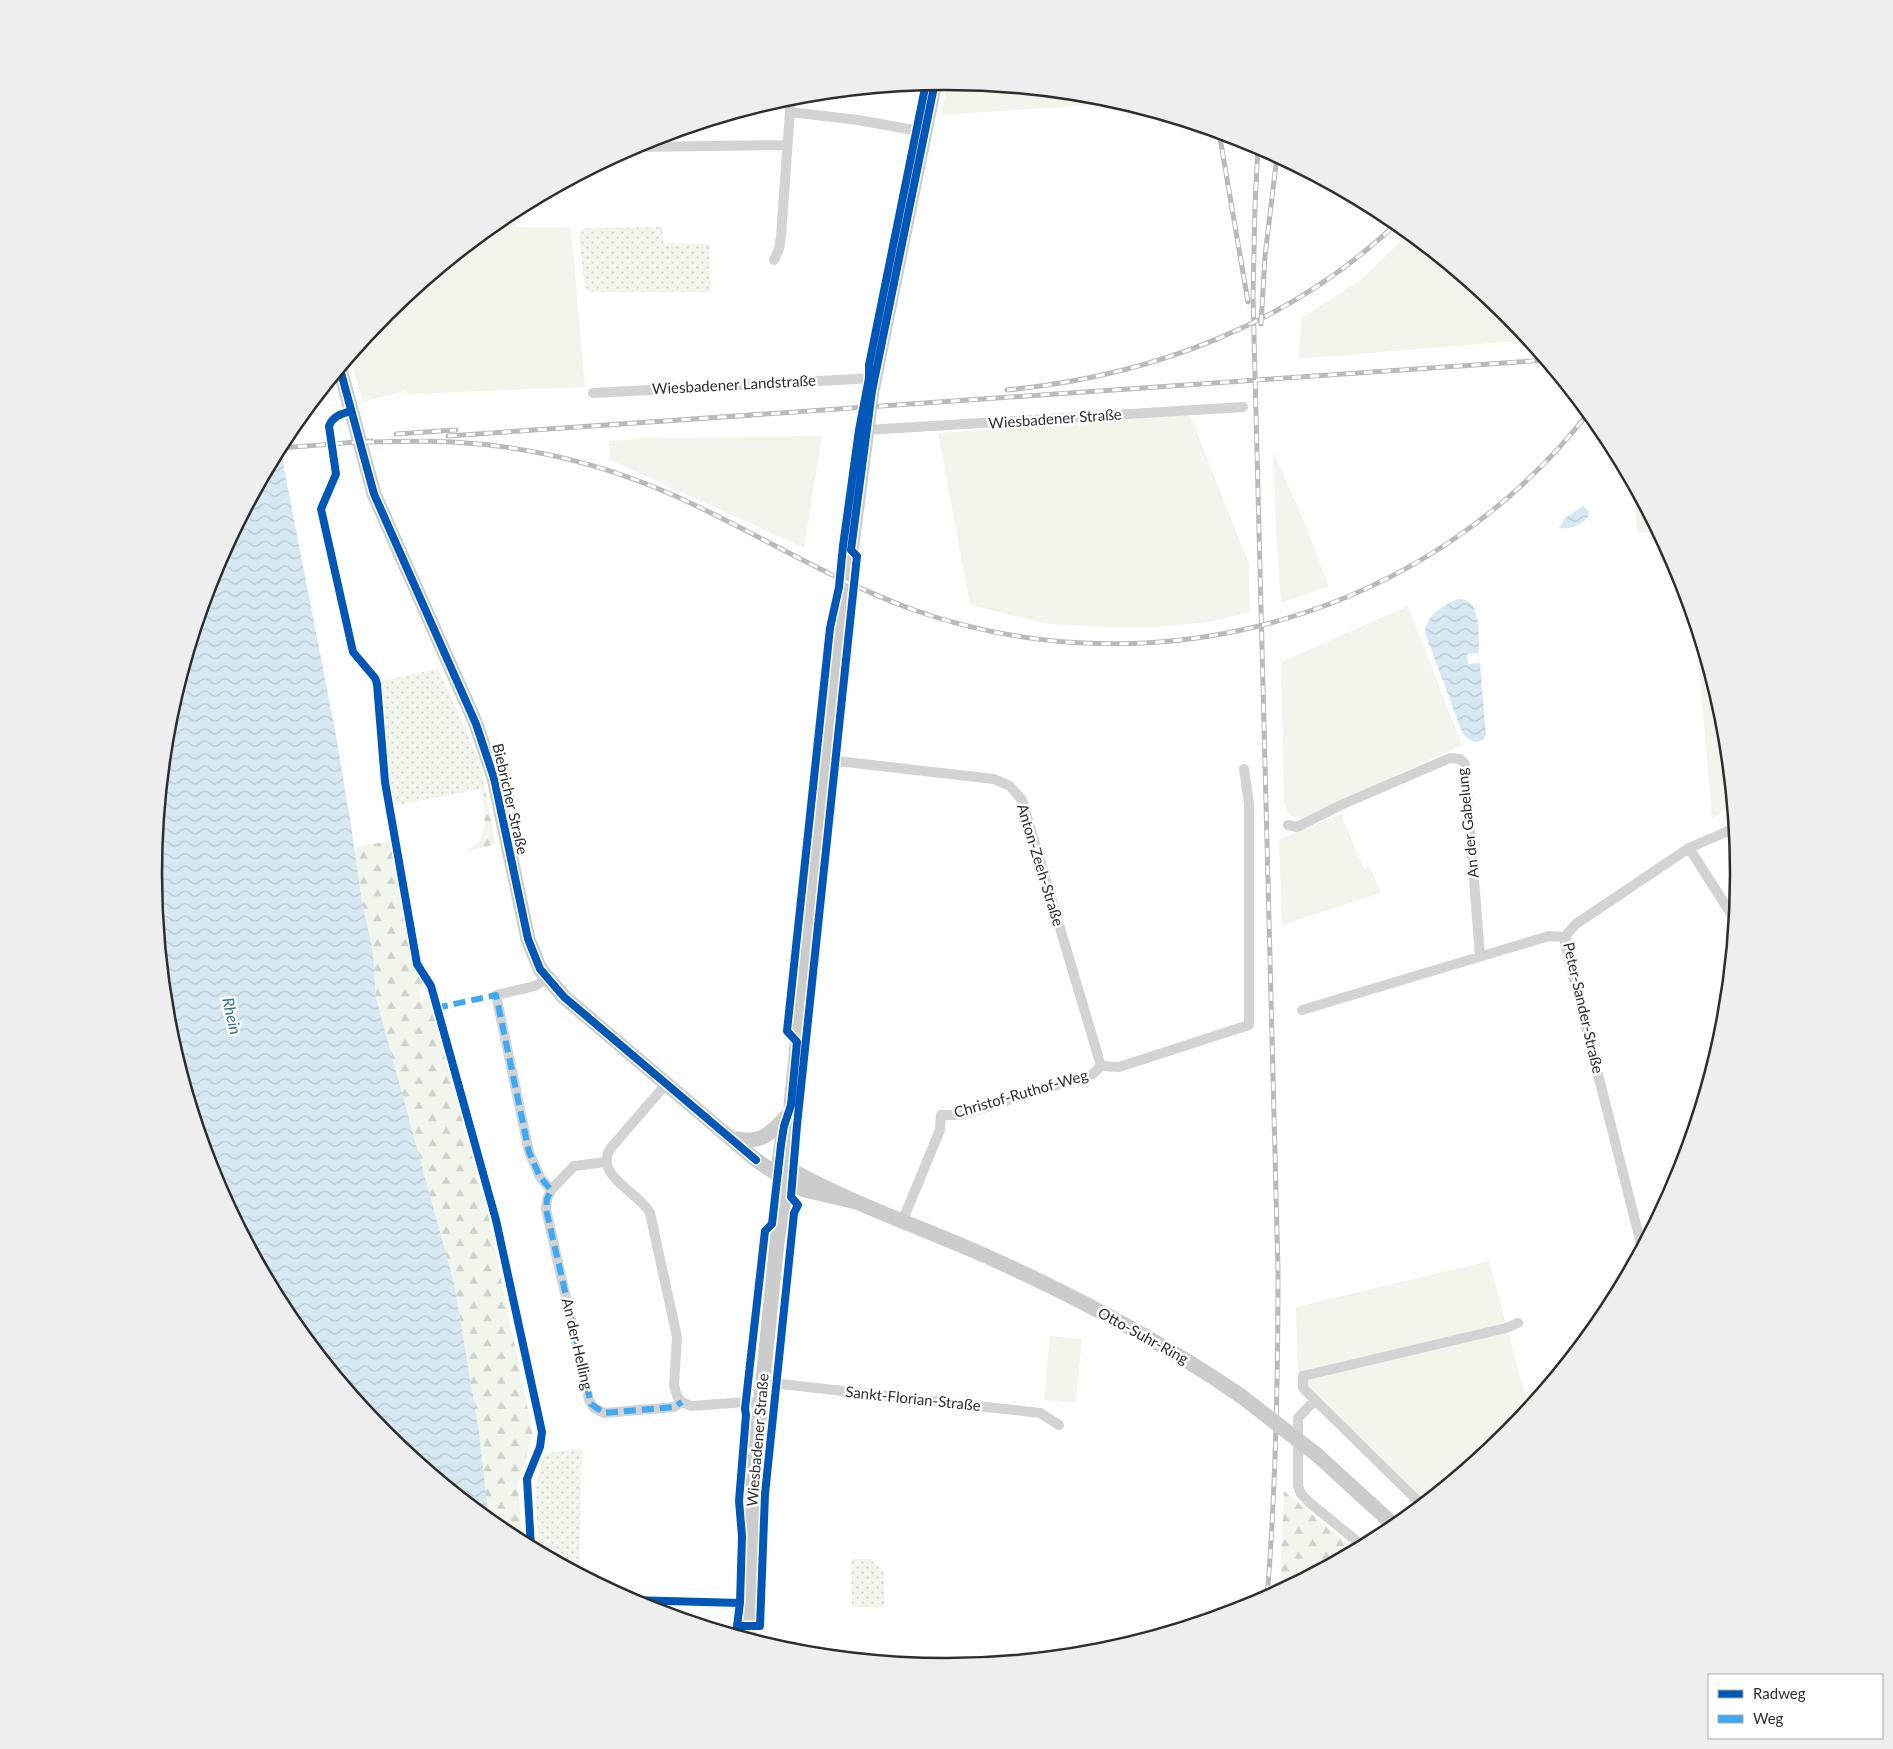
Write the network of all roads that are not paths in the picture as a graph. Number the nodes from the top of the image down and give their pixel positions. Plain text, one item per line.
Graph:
1 (933, 90) edge
2 (790, 106) edge
3 (790, 112) junction
4 (925, 132) junction
5 (788, 145) junction
6 (655, 147) edge
7 (774, 260) dead end
8 (342, 375) edge
9 (874, 384) junction
10 (594, 393) dead end
11 (1242, 406) dead end
12 (867, 430) junction
13 (828, 760) junction
14 (1244, 769) dead end
15 (1288, 825) dead end
16 (1729, 830) edge
17 (1689, 848) junction
18 (1730, 911) edge
19 (1565, 937) junction
20 (1480, 956) junction
21 (547, 979) junction
22 (1302, 1010) dead end
23 (1101, 1066) junction
24 (666, 1084) junction
25 (789, 1110) junction
26 (730, 1136) junction
27 (606, 1162) junction
28 (783, 1172) junction
29 (551, 1190) junction
30 (814, 1192) junction
31 (856, 1202) junction
32 (781, 1214) junction
33 (902, 1222) junction
34 (1640, 1240) edge
35 (777, 1242) junction
36 (1518, 1323) dead end
37 (763, 1382) junction
38 (1315, 1400) junction
39 (682, 1402) junction
40 (761, 1402) junction
41 (1059, 1425) dead end
42 (1418, 1502) edge
43 (1390, 1521) edge
44 (1359, 1542) edge
45 (651, 1601) edge
46 (749, 1604) junction
47 (748, 1633) edge

1 - 4 street
2 - 3 street
3 - 4 street
3 - 5 street
4 - 9 street
5 - 6 street
5 - 7 street
8 - 21 street, Biebricher Straße
9 - 10 street, Wiesbadener Landstraße
9 - 12 street, Wiesbadener Straße
11 - 12 street, Wiesbadener Straße
12 - 13 street, Wiesbadener Straße
13 - 23 street, Anton-Zeeh-Straße
13 - 25 street, Wiesbadener Straße
14 - 23 street, Christof-Ruthof-Weg
15 - 20 street, An der Gabelung
16 - 17 street, Peter-Sander-Straße
17 - 18 street
17 - 19 street, Peter-Sander-Straße
19 - 20 street
19 - 34 street, Peter-Sander-Straße
20 - 22 street
21 - 24 street, Biebricher Straße
21 - 29 street
23 - 33 street, Christof-Ruthof-Weg
24 - 26 street, Biebricher Straße
24 - 27 street
25 - 26 street
25 - 28 street, Wiesbadener Straße
26 - 28 street, Biebricher Straße
27 - 29 street
27 - 39 street
28 - 30 street, Otto-Suhr-Ring
28 - 31 street, Otto-Suhr-Ring
28 - 32 street, Wiesbadener Straße
28 - 35 street, Wiesbadener Straße
29 - 39 street, An der Helling
30 - 31 street, Otto-Suhr-Ring
30 - 32 street
31 - 33 street, Otto-Suhr-Ring
32 - 35 street, Wiesbadener Straße
33 - 43 street, Otto-Suhr-Ring, bridge
35 - 37 street, Wiesbadener Straße
36 - 38 street
37 - 40 street, Wiesbadener Straße
37 - 41 street, Sankt-Florian-Straße
38 - 42 street
38 - 44 street
39 - 40 street, An der Helling
40 - 46 street, Wiesbadener Straße
45 - 46 street
46 - 47 street, Wiesbadener Straße

